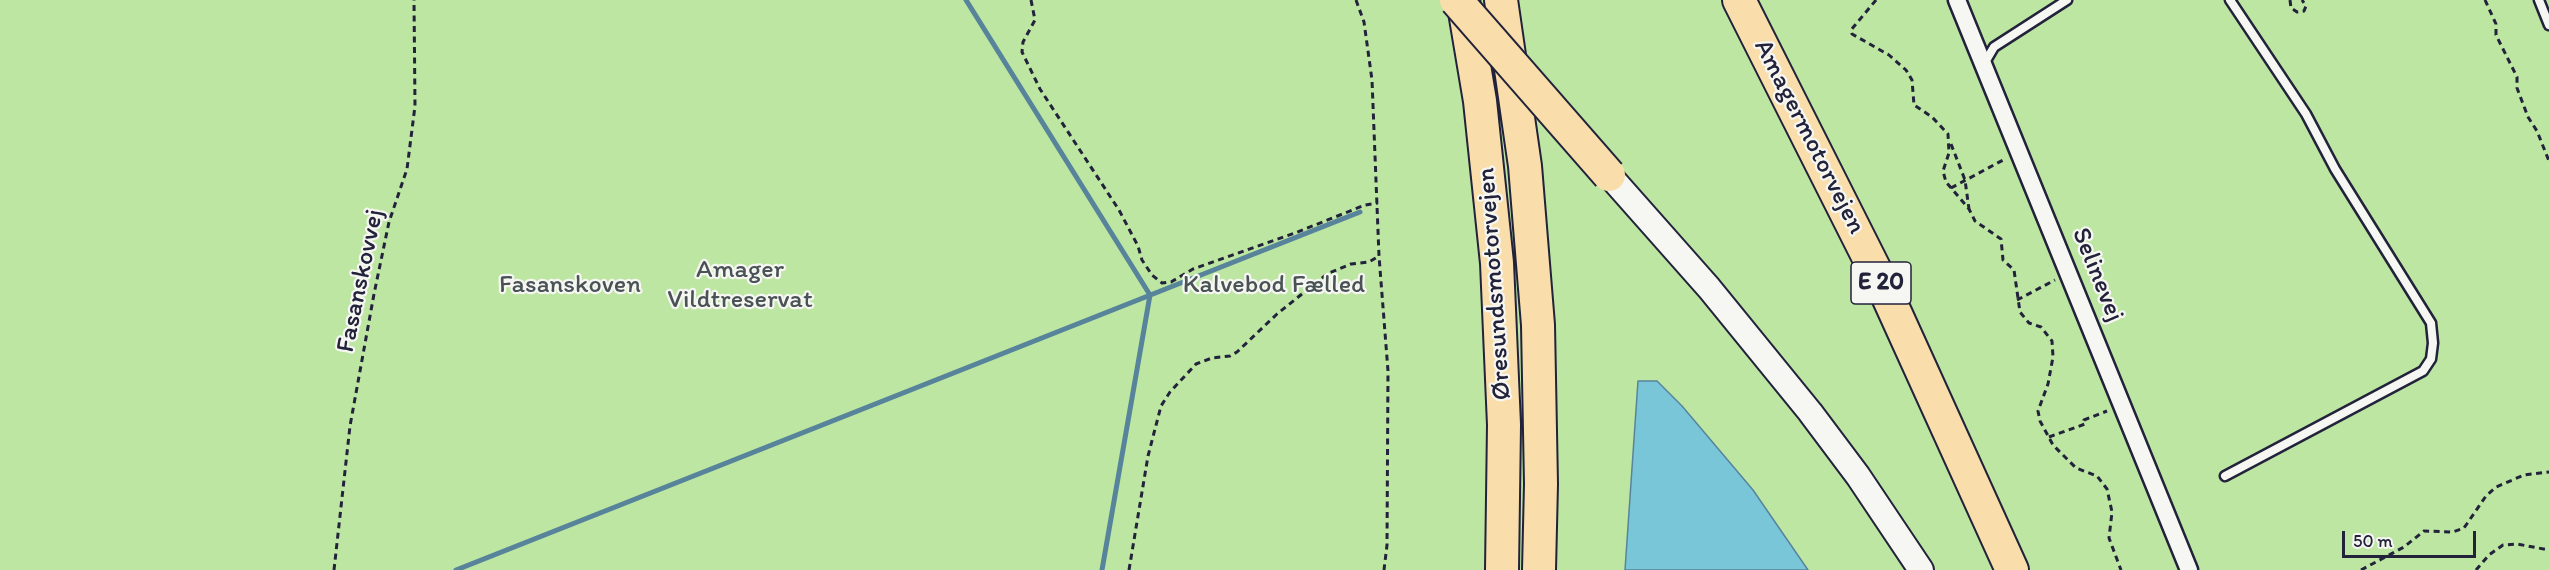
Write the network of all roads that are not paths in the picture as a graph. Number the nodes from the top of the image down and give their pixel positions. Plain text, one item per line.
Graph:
1 (1456, 0) edge
2 (1464, 0) edge
3 (1501, 0) edge
4 (1739, 0) edge
5 (1958, 0) edge
6 (2067, 0) edge
7 (2230, 0) edge
8 (2539, 0) edge
9 (2549, 25) edge
10 (1984, 64) junction
11 (1609, 175) joint
12 (2225, 476) dead end
13 (1502, 570) edge
14 (1539, 570) edge
15 (1921, 570) edge
16 (2012, 570) edge
17 (2189, 570) edge

1 - 11 highway, bridge
2 - 13 highway, Øresundsmotorvejen
3 - 14 highway, Øresundsmotorvejen
4 - 16 highway, Amagermotorvejen / E 20
5 - 10 street, Selinevej
6 - 10 lane
7 - 12 lane
8 - 9 lane
10 - 17 street, Selinevej
11 - 15 street

